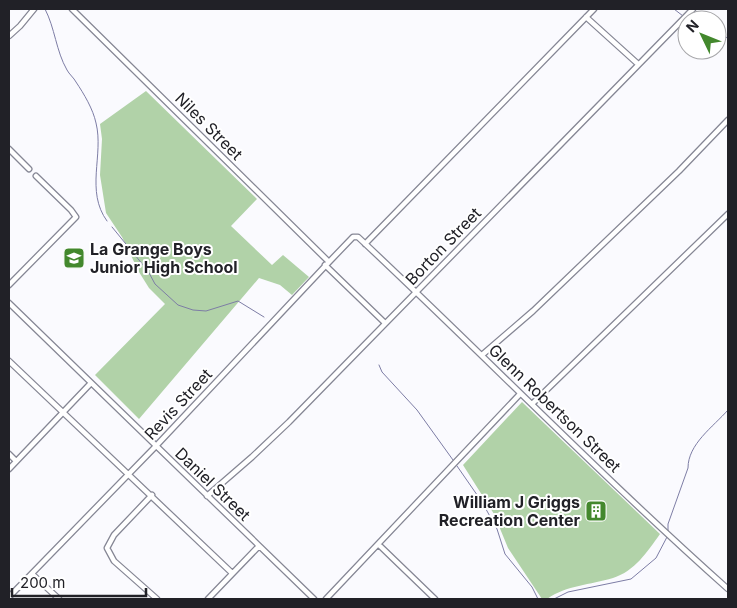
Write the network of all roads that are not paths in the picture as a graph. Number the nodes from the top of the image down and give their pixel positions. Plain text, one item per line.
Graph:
1 (34, 9) edge
2 (72, 9) edge
3 (594, 9) edge
4 (693, 9) edge
5 (586, 17) junction
6 (9, 36) edge
7 (638, 64) junction
8 (728, 120) edge
9 (9, 149) edge
10 (29, 169) dead end
11 (36, 176) dead end
12 (728, 214) edge
13 (366, 244) junction
14 (327, 263) junction
15 (9, 285) edge
16 (416, 292) junction
17 (9, 303) edge
18 (385, 323) junction
19 (482, 355) junction
20 (9, 361) edge
21 (91, 383) junction
22 (520, 394) junction
23 (532, 404) junction
24 (62, 412) junction
25 (156, 446) junction
26 (9, 454) edge
27 (16, 461) junction
28 (9, 469) edge
29 (129, 474) junction
30 (152, 495) junction
31 (207, 496) junction
32 (378, 544) junction
33 (259, 546) junction
34 (232, 573) junction
35 (32, 574) junction
36 (728, 589) edge
37 (10, 594) edge
38 (59, 599) edge
39 (156, 599) edge
40 (208, 599) edge
41 (314, 599) edge
42 (326, 599) edge
43 (435, 599) edge

1 - 6 street
2 - 14 street, Niles Street
3 - 5 street
4 - 7 street, Borton Street
5 - 7 street
5 - 13 street
7 - 16 street, Borton Street
8 - 19 street
9 - 10 street
11 - 15 street
12 - 23 street
13 - 14 street, Revis Street
13 - 16 street, Glenn Robertson Street
14 - 18 street, Niles Street
14 - 25 street, Revis Street
16 - 18 street, Borton Street
16 - 19 street, Glenn Robertson Street
17 - 21 street, Daniel Street
18 - 31 street, Borton Street
19 - 22 street, Glenn Robertson Street
20 - 24 street
21 - 24 street
21 - 25 street, Daniel Street
22 - 23 street, Glenn Robertson Street
22 - 32 street
23 - 36 street, Glenn Robertson Street
24 - 27 street
24 - 29 street
25 - 29 street, Revis Street
25 - 31 street, Daniel Street
26 - 27 street
27 - 28 street
29 - 30 street
29 - 35 street, Revis Street
30 - 34 street
30 - 39 street
31 - 33 street, Daniel Street
32 - 42 street
32 - 43 street
33 - 34 street
33 - 41 street, Daniel Street
34 - 40 street
35 - 37 street, Revis Street
35 - 38 street

